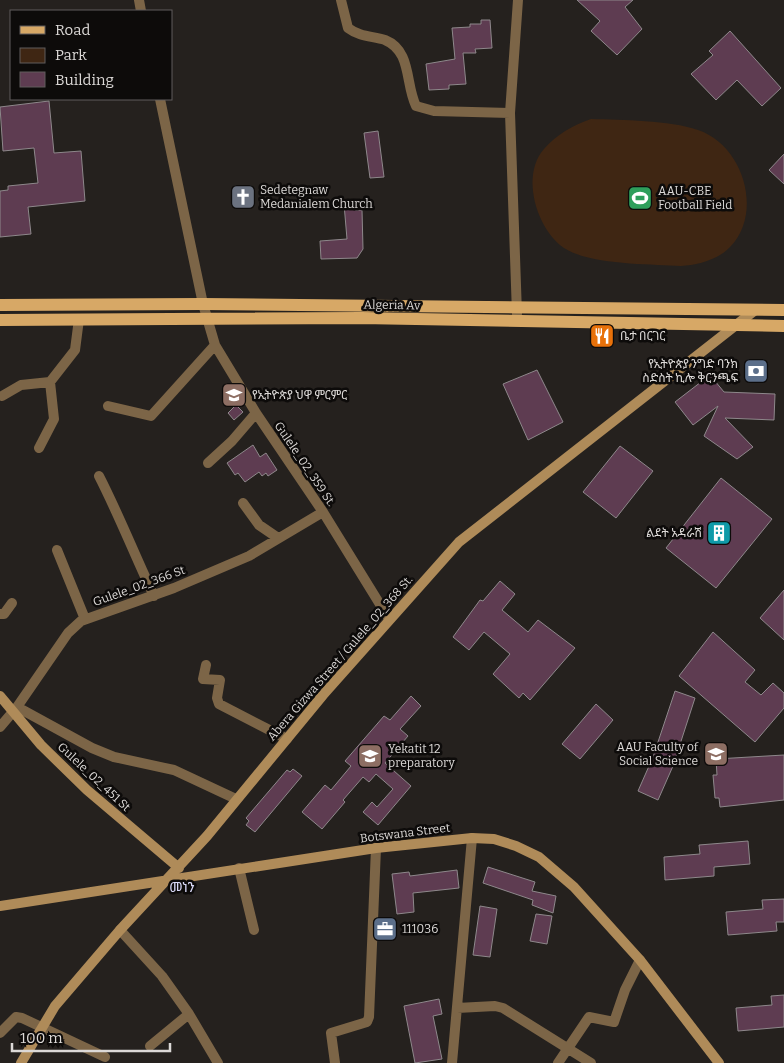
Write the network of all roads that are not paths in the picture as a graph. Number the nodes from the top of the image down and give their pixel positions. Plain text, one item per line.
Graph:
1 (341, 0) edge
2 (518, 0) edge
3 (160, 100) edge
4 (510, 113) junction
5 (203, 304) junction
6 (0, 305) edge
7 (516, 306) junction
8 (784, 310) edge
9 (754, 311) junction
10 (79, 319) junction
11 (0, 320) edge
12 (517, 320) junction
13 (207, 321) junction
14 (735, 326) junction
15 (784, 326) edge
16 (215, 345) junction
17 (50, 382) junction
18 (2, 396) dead end
19 (108, 406) dead end
20 (256, 413) junction
21 (39, 448) dead end
22 (208, 463) dead end
23 (99, 476) dead end
24 (243, 503) dead end
25 (323, 512) junction
26 (278, 538) junction
27 (57, 550) dead end
28 (154, 596) junction
29 (12, 604) dead end
30 (0, 614) edge
31 (85, 619) junction
32 (389, 619) junction
33 (206, 666) dead end
34 (0, 696) edge
35 (15, 709) junction
36 (0, 727) edge
37 (287, 739) junction
38 (236, 799) junction
39 (472, 838) junction
40 (376, 848) junction
41 (179, 868) junction
42 (239, 868) junction
43 (168, 880) junction
44 (0, 906) edge
45 (120, 930) junction
46 (254, 930) dead end
47 (640, 960) junction
48 (458, 1008) junction
49 (189, 1014) junction
50 (40, 1028) junction
51 (0, 1032) edge
52 (150, 1046) dead end
53 (569, 1047) junction
54 (105, 1056) dead end
55 (21, 1063) edge
56 (218, 1063) edge
57 (335, 1063) edge
58 (452, 1063) edge
59 (558, 1063) edge
60 (591, 1063) edge
61 (719, 1063) edge

1 - 4 street
2 - 4 street
3 - 5 street, Gulele_02_359 St.
4 - 7 street
5 - 6 main road, Algeria Av
5 - 7 main road, Algeria Av
5 - 13 street, Gulele_02_359 St.
7 - 9 main road, Algeria Av
7 - 12 street
8 - 9 main road, Algeria Av
9 - 14 main road, Abera Gizwa Street / Gulele_02_368 St.
10 - 11 main road, Algeria Av
10 - 13 main road, Algeria Av
10 - 17 street
12 - 13 main road, Algeria Av
12 - 14 main road, Algeria Av
13 - 16 street, Gulele_02_359 St.
14 - 15 main road, Algeria Av
14 - 32 main road, Abera Gizwa Street / Gulele_02_368 St.
16 - 19 street
16 - 20 street, Gulele_02_359 St.
17 - 18 street
17 - 21 street
20 - 22 street
20 - 25 street, Gulele_02_359 St.
23 - 28 street
24 - 26 street
25 - 26 street, Gulele_02_366 St
25 - 32 street, Gulele_02_359 St.
26 - 28 street, Gulele_02_366 St
27 - 31 street
28 - 31 street, Gulele_02_366 St
29 - 30 street
31 - 35 street, Gulele_02_366 St
32 - 37 main road, Abera Gizwa Street / Gulele_02_368 St.
33 - 37 street
34 - 35 main road, Gulele_02_451 St
35 - 36 street, Gulele_02_366 St
35 - 38 street
35 - 41 main road, Gulele_02_451 St
37 - 38 main road, Abera Gizwa Street / Gulele_02_368 St.
38 - 41 main road, Abera Gizwa Street / Gulele_02_368 St.
39 - 40 main road, Botswana Street
39 - 47 main road, Botswana Street
39 - 48 street
40 - 42 main road, Botswana Street
40 - 57 street
41 - 43 main road, Abera Gizwa Street / Gulele_02_368 St.
42 - 43 main road, Botswana Street
42 - 46 street
43 - 44 main road, Botswana Street
43 - 45 main road, Abera Gizwa Street / Gulele_02_368 St.
45 - 49 street
45 - 50 main road, Abera Gizwa Street / Gulele_02_368 St.
47 - 53 street
47 - 61 main road, Botswana Street
48 - 53 street
48 - 58 street
49 - 52 street
49 - 56 street
50 - 51 street
50 - 54 street
50 - 55 main road, Abera Gizwa Street / Gulele_02_368 St.
53 - 59 street
53 - 60 street

